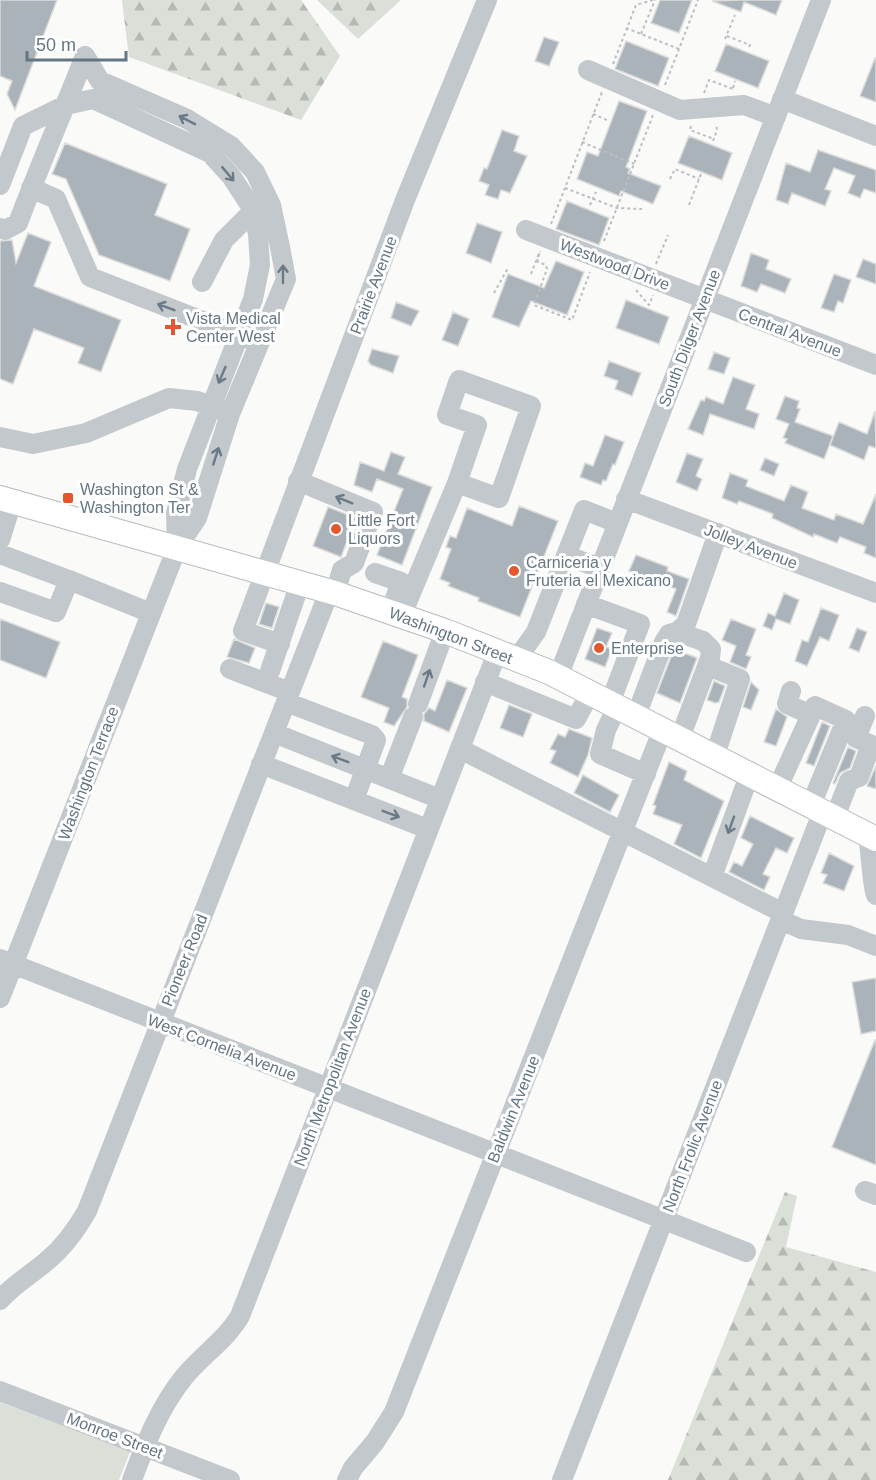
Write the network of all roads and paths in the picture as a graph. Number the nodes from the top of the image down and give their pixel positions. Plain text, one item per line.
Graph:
1 (488, 0) edge
2 (654, 0) edge
3 (698, 0) edge
4 (821, 0) edge
5 (735, 15) dead end
6 (627, 28) junction
7 (641, 34) junction
8 (679, 49) junction
9 (748, 49) dead end
10 (588, 70) dead end
11 (607, 78) junction
12 (659, 101) junction
13 (66, 105) junction
14 (698, 108) junction
15 (779, 108) junction
16 (593, 114) junction
17 (609, 121) dead end
18 (876, 136) edge
19 (714, 139) dead end
20 (582, 142) junction
21 (634, 164) junction
22 (701, 174) dead end
23 (699, 178) junction
24 (670, 180) dead end
25 (0, 185) edge
26 (31, 188) junction
27 (565, 188) junction
28 (596, 192) dead end
29 (268, 197) junction
30 (593, 199) junction
31 (689, 205) dead end
32 (590, 206) dead end
33 (617, 208) junction
34 (642, 209) dead end
35 (253, 210) junction
36 (0, 228) edge
37 (526, 230) dead end
38 (548, 232) dead end
39 (668, 235) dead end
40 (600, 250) dead end
41 (594, 264) dead end
42 (656, 264) dead end
43 (508, 268) dead end
44 (531, 274) dead end
45 (202, 282) dead end
46 (494, 293) dead end
47 (705, 299) junction
48 (239, 335) junction
49 (260, 344) junction
50 (876, 365) edge
51 (212, 405) junction
52 (230, 414) junction
53 (0, 437) edge
54 (298, 481) junction
55 (457, 483) junction
56 (626, 499) junction
57 (6, 500) edge
58 (617, 523) junction
59 (718, 533) junction
60 (0, 540) edge
61 (177, 548) junction
62 (0, 554) edge
63 (567, 556) junction
64 (600, 568) junction
65 (263, 572) junction
66 (375, 573) dead end
67 (69, 580) junction
68 (300, 583) junction
69 (0, 592) edge
70 (332, 592) junction
71 (876, 593) edge
72 (586, 604) junction
73 (152, 613) junction
74 (395, 615) junction
75 (444, 631) junction
76 (677, 632) junction
77 (281, 641) junction
78 (307, 648) junction
79 (506, 656) junction
80 (230, 669) dead end
81 (718, 670) dead end
82 (270, 671) dead end
83 (556, 676) junction
84 (485, 682) junction
85 (791, 691) dead end
86 (288, 697) junction
87 (541, 704) junction
88 (613, 705) junction
89 (811, 715) junction
90 (865, 716) dead end
91 (274, 733) junction
92 (672, 734) junction
93 (874, 746) edge
94 (459, 749) junction
95 (715, 755) junction
96 (261, 764) junction
97 (365, 769) junction
98 (750, 773) junction
99 (646, 774) junction
100 (390, 778) junction
101 (778, 788) junction
102 (440, 799) junction
103 (354, 800) junction
104 (823, 811) junction
105 (428, 829) junction
106 (623, 832) junction
107 (872, 837) edge
108 (712, 877) junction
109 (876, 895) edge
110 (782, 917) junction
111 (876, 945) edge
112 (7, 962) edge
113 (0, 998) edge
114 (160, 1022) junction
115 (328, 1088) junction
116 (495, 1154) junction
117 (663, 1220) junction
118 (746, 1252) dead end
119 (0, 1300) edge
120 (0, 1391) edge
121 (145, 1447) junction
122 (132, 1480) edge
123 (230, 1480) edge
124 (348, 1480) edge
125 (562, 1480) edge

1 - 54 street, Prairie Avenue
2 - 6 path
2 - 7 path
3 - 8 path
4 - 15 street, South Dilger Avenue
5 - 9 path
6 - 7 path
6 - 11 path
7 - 8 path
8 - 12 path
10 - 11 street
11 - 12 street
11 - 16 path
12 - 14 street
12 - 21 path
13 - 25 street
13 - 26 street
29 -> 13 street
13 -> 35 street
14 - 15 street
14 - 19 path
15 - 18 street
15 - 47 street, South Dilger Avenue
16 - 17 path
16 - 20 path
20 - 21 path
20 - 27 path
21 - 33 path
22 - 23 path
23 - 24 path
23 - 31 path
26 - 36 street
48 -> 26 street
27 - 30 path
27 - 38 path
28 - 30 path
29 - 35 street
49 -> 29 street
30 - 32 path
30 - 33 path
33 - 34 path
33 - 40 path
35 - 45 street
35 - 48 street
37 - 47 street, Westwood Drive
39 - 42 path
41 - 44 path
43 - 46 path
47 - 50 street, Central Avenue
47 - 56 street, South Dilger Avenue
48 - 49 street
48 -> 51 street
49 - 52 street
51 - 52 street
51 - 53 street
51 - 61 street
61 -> 52 street
54 - 65 street, Prairie Avenue
70 -> 54 street, Pioneer Road
55 - 55 street
55 - 74 street
56 - 58 street, South Dilger Avenue
56 - 59 street, Jolley Avenue
57 - 60 street
57 - 61 main road, Washington Street
58 - 63 street, North Metropolitan Avenue
58 - 64 street, South Dilger Avenue
59 - 71 street, Jolley Avenue
59 - 76 street
61 - 65 main road, Washington Street
61 - 73 street, Washington Terrace
62 - 67 street
63 - 64 street
63 - 79 street, North Metropolitan Avenue
64 - 72 street, South Dilger Avenue
65 - 68 main road, Washington Street
65 - 77 street, Prairie Avenue
66 - 74 street
67 - 69 street
67 - 73 street
68 - 70 main road, Washington Street
68 - 77 street
70 - 74 main road, Washington Street
70 - 78 street, Pioneer Road
72 - 83 street, South Dilger Avenue
72 - 88 street
73 - 112 street, Washington Terrace
74 - 75 main road, Washington Street
75 - 79 main road, Washington Street
100 -> 75 street
76 - 88 street
76 - 92 street, Baldwin Avenue
77 - 78 street
77 - 82 street
78 - 86 street, Pioneer Road
79 - 83 main road, Washington Street
79 - 84 street, North Metropolitan Avenue
80 - 86 street
81 - 95 street
83 - 87 street, South Dilger Avenue
83 - 88 main road, Washington Street
84 - 87 street
84 - 94 street, North Metropolitan Avenue
85 - 89 street
86 - 91 street, Pioneer Road
86 - 97 street
87 - 88 street
88 - 92 main road, Washington Street
88 - 99 street
89 - 101 street
89 - 104 street
90 - 93 street
91 - 96 street, Pioneer Road
97 -> 91 street
92 - 95 main road, Washington Street
92 - 99 street, Baldwin Avenue
93 - 104 street
94 - 102 street, North Metropolitan Avenue
94 - 106 street
95 - 98 main road, Washington Street
96 - 103 street
96 - 114 street, Pioneer Road
97 - 100 street
97 - 103 street
98 - 101 main road, Washington Street
98 -> 108 street
99 - 106 street, Baldwin Avenue
100 - 102 street
101 - 104 main road, Washington Street
102 - 105 street, North Metropolitan Avenue
103 -> 105 street
104 - 107 main road, Washington Street
104 - 110 street, North Frolic Avenue
105 - 115 street, North Metropolitan Avenue
106 - 108 street
106 - 116 street, Baldwin Avenue
107 - 109 street
108 - 110 street
110 - 111 street
110 - 117 street, North Frolic Avenue
112 - 113 street, Washington Terrace
112 - 114 street, West Cornelia Avenue
114 - 115 street, West Cornelia Avenue
114 - 119 street, Pioneer Road
115 - 116 street, West Cornelia Avenue
115 - 121 street, North Metropolitan Avenue
116 - 117 street, West Cornelia Avenue
116 - 124 street, Baldwin Avenue
117 - 118 street, West Cornelia Avenue
117 - 125 street, North Frolic Avenue
120 - 121 street, Monroe Street
121 - 122 street, North Metropolitan Avenue
121 - 123 street, Monroe Street

